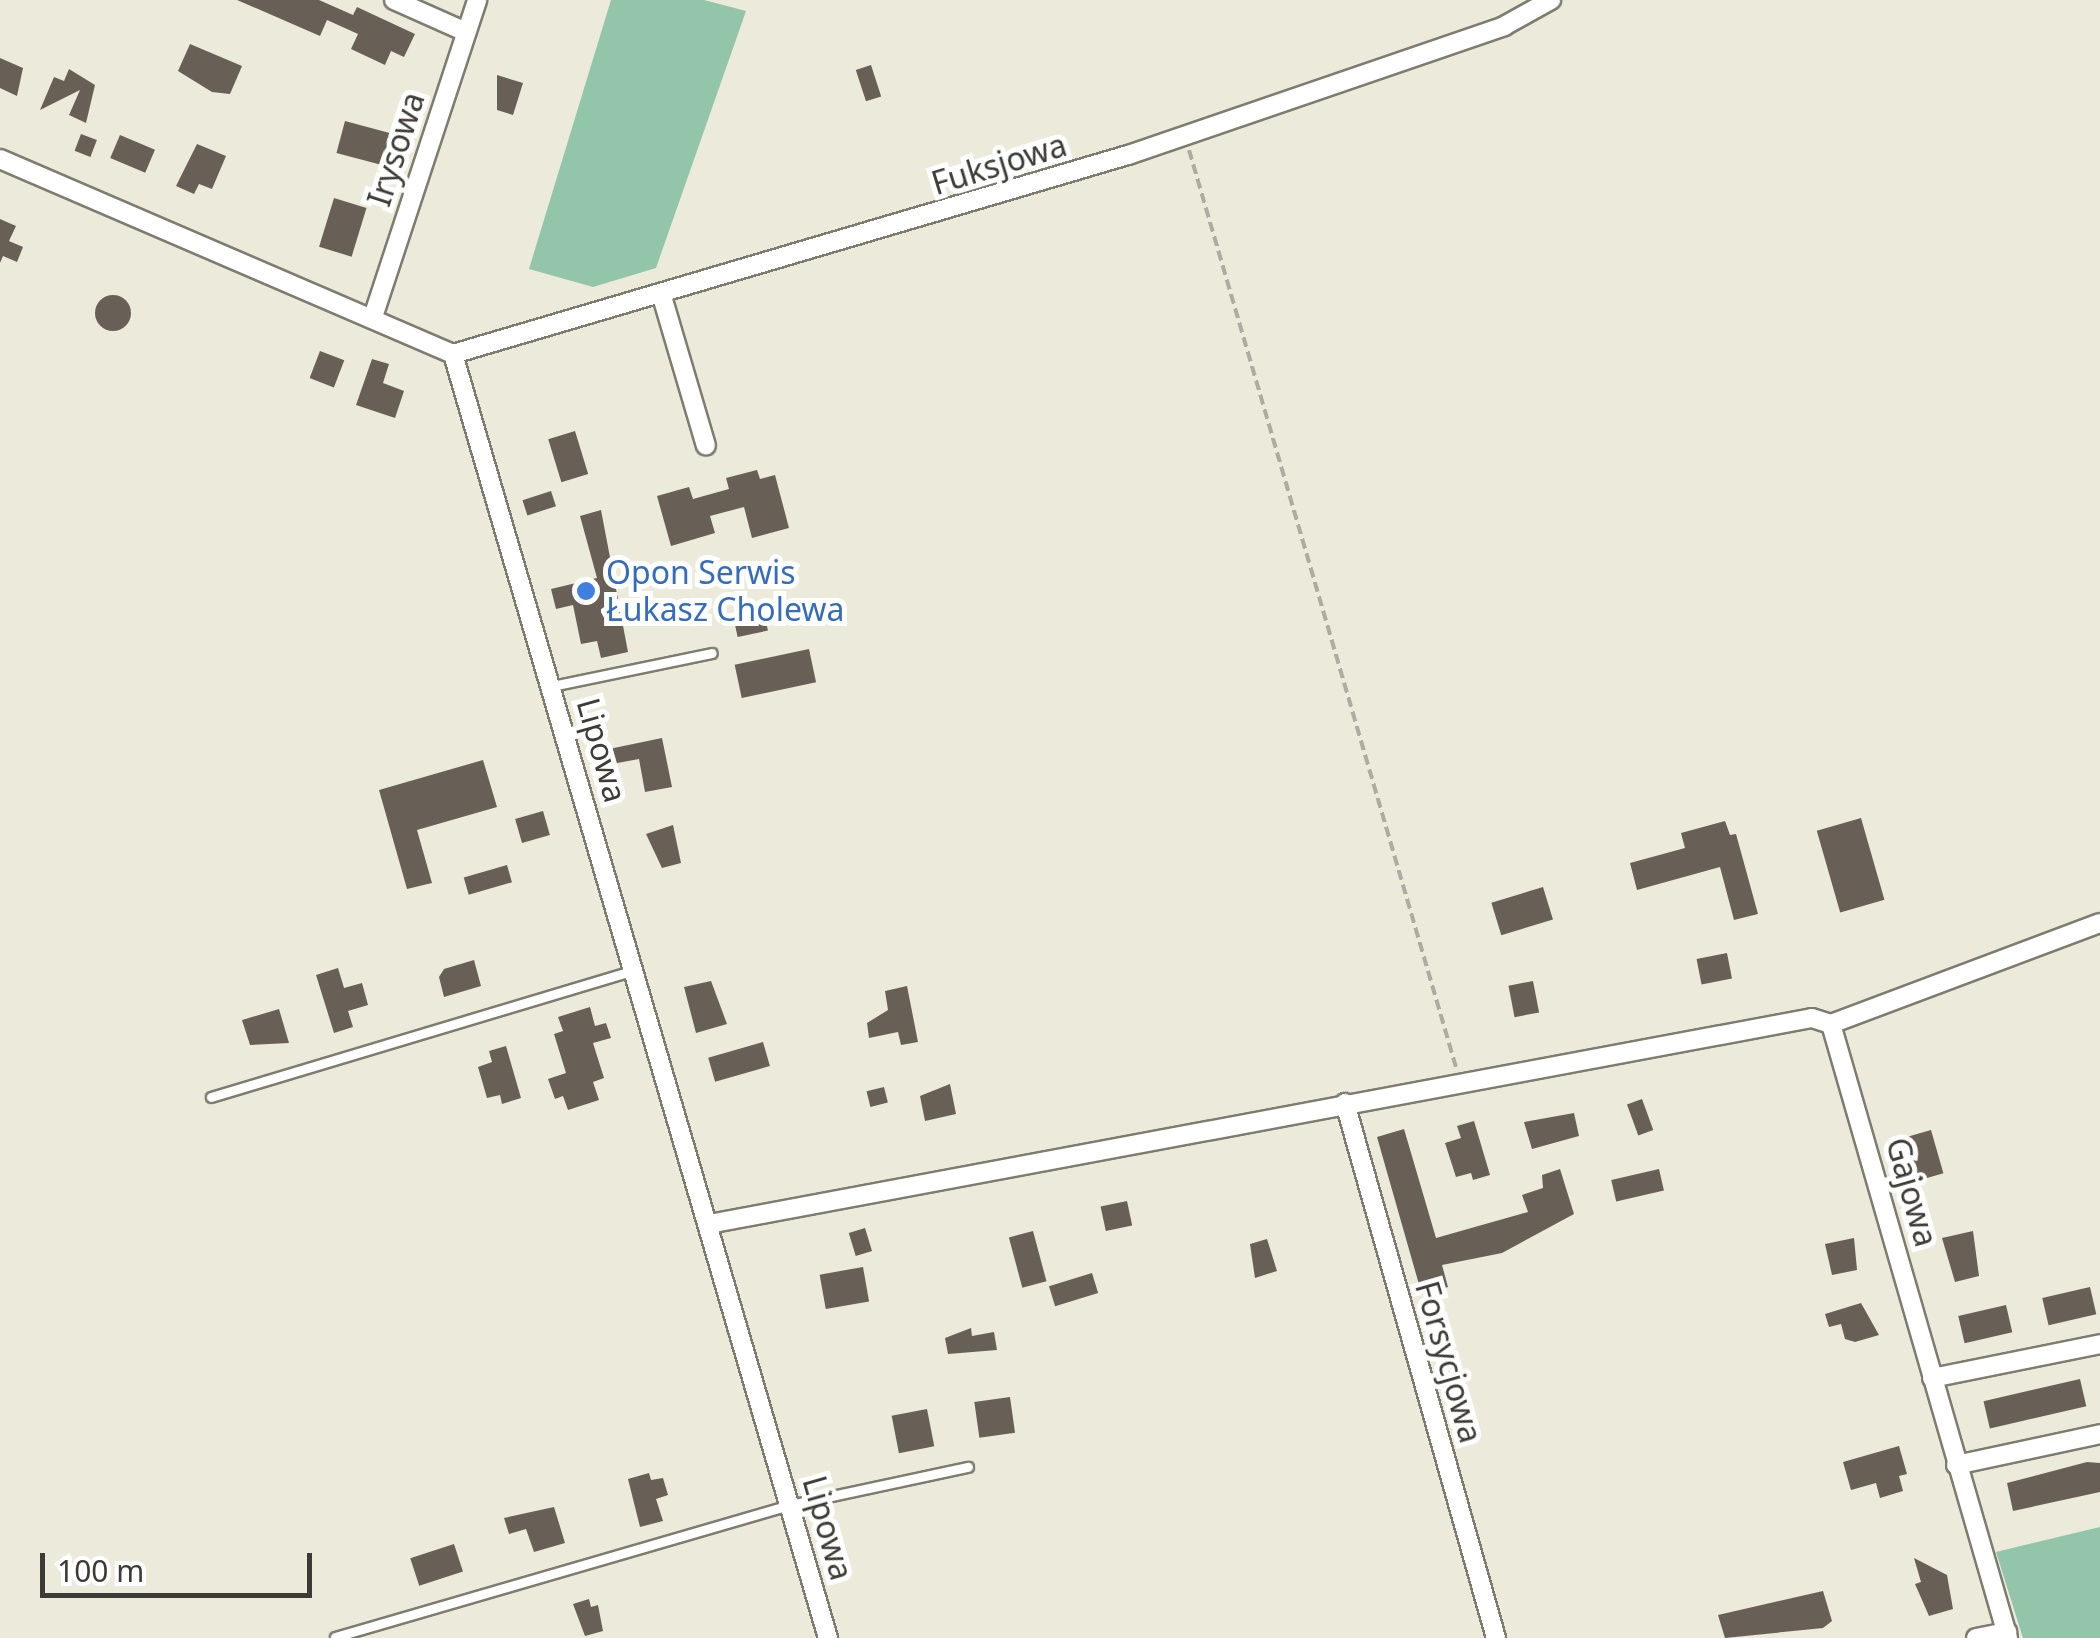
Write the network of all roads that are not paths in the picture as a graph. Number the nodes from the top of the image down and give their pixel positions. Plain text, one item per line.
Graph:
1 (394, 0) edge
2 (477, 0) edge
3 (1550, 0) edge
4 (466, 32) junction
5 (0, 160) edge
6 (660, 293) junction
7 (372, 317) junction
8 (454, 354) junction
9 (706, 446) dead end
10 (712, 652) dead end
11 (552, 686) junction
12 (2100, 923) edge
13 (634, 970) junction
14 (1831, 1024) junction
15 (211, 1097) dead end
16 (1344, 1102) junction
17 (709, 1224) junction
18 (2100, 1344) edge
19 (1932, 1378) junction
20 (2100, 1434) edge
21 (1956, 1465) junction
22 (968, 1468) dead end
23 (790, 1505) junction
24 (2008, 1635) edge
25 (335, 1637) edge
26 (828, 1638) edge
27 (1496, 1638) edge
28 (1976, 1638) edge

1 - 4 street
2 - 4 street, Irysowa
3 - 6 street, Fuksjowa
4 - 7 street, Irysowa
5 - 7 street
6 - 8 street, Fuksjowa
6 - 9 street
7 - 8 street
8 - 11 street, Lipowa
10 - 11 lane
11 - 13 street, Lipowa
12 - 14 street
13 - 15 lane
13 - 17 street, Lipowa
14 - 16 street
14 - 19 street, Gajowa
16 - 17 street
16 - 27 street, Forsycjowa
17 - 23 street, Lipowa
18 - 19 street
19 - 21 street, Gajowa
20 - 21 street
21 - 24 street, Gajowa
22 - 23 lane
23 - 25 lane
23 - 26 street, Lipowa
24 - 28 street

